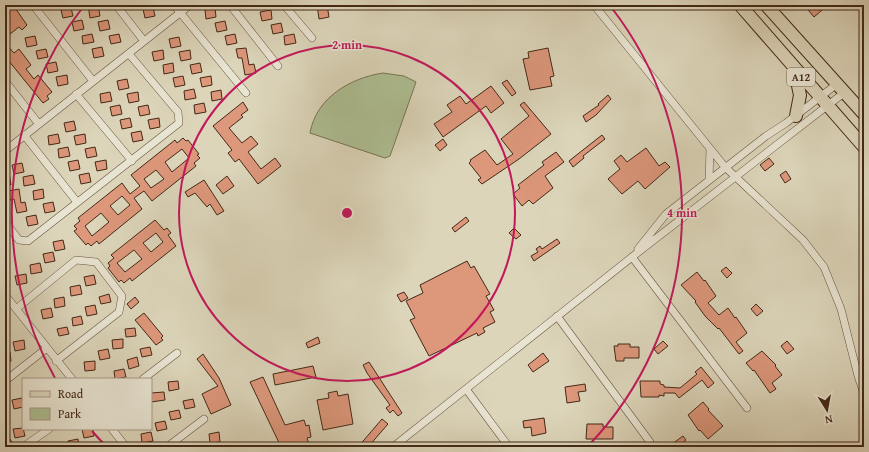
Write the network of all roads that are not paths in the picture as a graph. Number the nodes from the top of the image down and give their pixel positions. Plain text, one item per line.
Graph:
1 (33, 5) edge
2 (116, 5) edge
3 (174, 5) edge
4 (190, 5) edge
5 (230, 5) edge
6 (284, 5) edge
7 (594, 5) edge
8 (740, 5) edge
9 (766, 5) edge
10 (180, 13) junction
11 (312, 38) dead end
12 (144, 41) junction
13 (129, 54) junction
14 (278, 66) dead end
15 (793, 67) junction
16 (5, 81) edge
17 (93, 81) junction
18 (841, 88) junction
19 (246, 93) dead end
20 (76, 94) junction
21 (823, 101) junction
22 (864, 114) edge
23 (796, 116) junction
24 (786, 123) junction
25 (38, 124) junction
26 (794, 131) junction
27 (24, 135) junction
28 (864, 147) edge
29 (710, 148) junction
30 (5, 151) edge
31 (132, 161) junction
32 (725, 167) junction
33 (735, 176) junction
34 (709, 180) junction
35 (77, 202) junction
36 (5, 222) edge
37 (632, 257) junction
38 (5, 297) edge
39 (16, 309) junction
40 (558, 316) junction
41 (47, 348) junction
42 (177, 353) dead end
43 (56, 361) junction
44 (71, 378) edge
45 (144, 378) edge
46 (5, 381) edge
47 (466, 389) junction
48 (864, 394) edge
49 (747, 408) dead end
50 (204, 419) dead end
51 (48, 430) edge
52 (113, 430) edge
53 (650, 442) dead end
54 (24, 447) edge
55 (126, 447) edge
56 (166, 447) edge
57 (393, 447) edge
58 (509, 447) edge

1 - 17 street
2 - 12 street
3 - 10 street
4 - 10 street
5 - 14 street
6 - 11 street
7 - 29 street
8 - 15 main road, A12
9 - 18 main road, A12
10 - 12 street
10 - 19 street
12 - 13 street
13 - 17 street
13 - 31 street
15 - 21 main road, A12
15 - 23 main road
16 - 25 street
17 - 20 street
18 - 21 street
18 - 21 street
18 - 22 main road, A12
20 - 25 street
20 - 31 street
21 - 23 street
21 - 26 street
21 - 28 main road, A12
23 - 24 street
24 - 26 street
24 - 32 street
25 - 27 street
26 - 33 street
27 - 30 street
27 - 35 street
29 - 32 street
29 - 34 street
31 - 35 street
32 - 33 street
32 - 34 street
33 - 37 street
33 - 48 street
34 - 37 street
35 - 36 street
37 - 40 street
37 - 49 street
38 - 39 street
39 - 41 street
39 - 43 street
40 - 47 street
40 - 53 street
41 - 43 street
41 - 46 street
42 - 45 street
43 - 44 street
47 - 57 street
47 - 58 street
50 - 56 street
51 - 54 street
52 - 55 street

